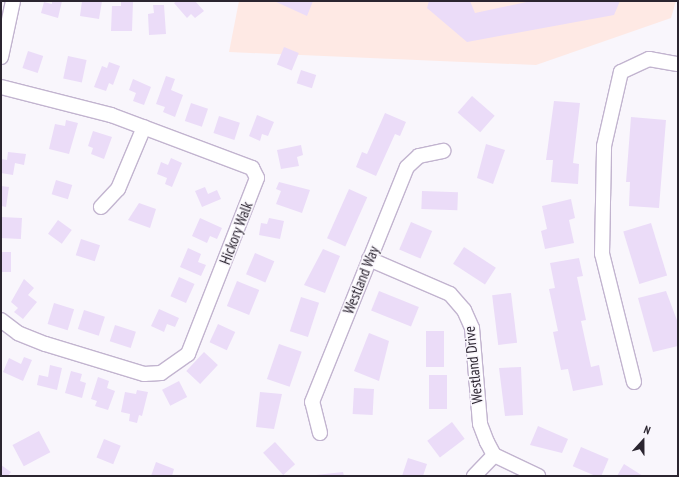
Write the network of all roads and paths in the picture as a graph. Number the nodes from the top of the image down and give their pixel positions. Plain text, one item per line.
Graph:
1 (13, 1) edge
2 (1, 57) edge
3 (678, 64) edge
4 (1, 86) edge
5 (144, 127) junction
6 (443, 151) dead end
7 (100, 207) dead end
8 (369, 259) junction
9 (1, 320) edge
10 (634, 382) dead end
11 (320, 433) dead end
12 (494, 454) junction
13 (474, 476) edge
14 (538, 476) edge

1 - 2 street
3 - 10 street
4 - 5 street, Hickory Walk
5 - 7 street
5 - 9 street, Hickory Walk
6 - 8 street, Westland Way
8 - 11 street, Westland Way
8 - 12 street, Westland Drive
12 - 13 street
12 - 14 street

